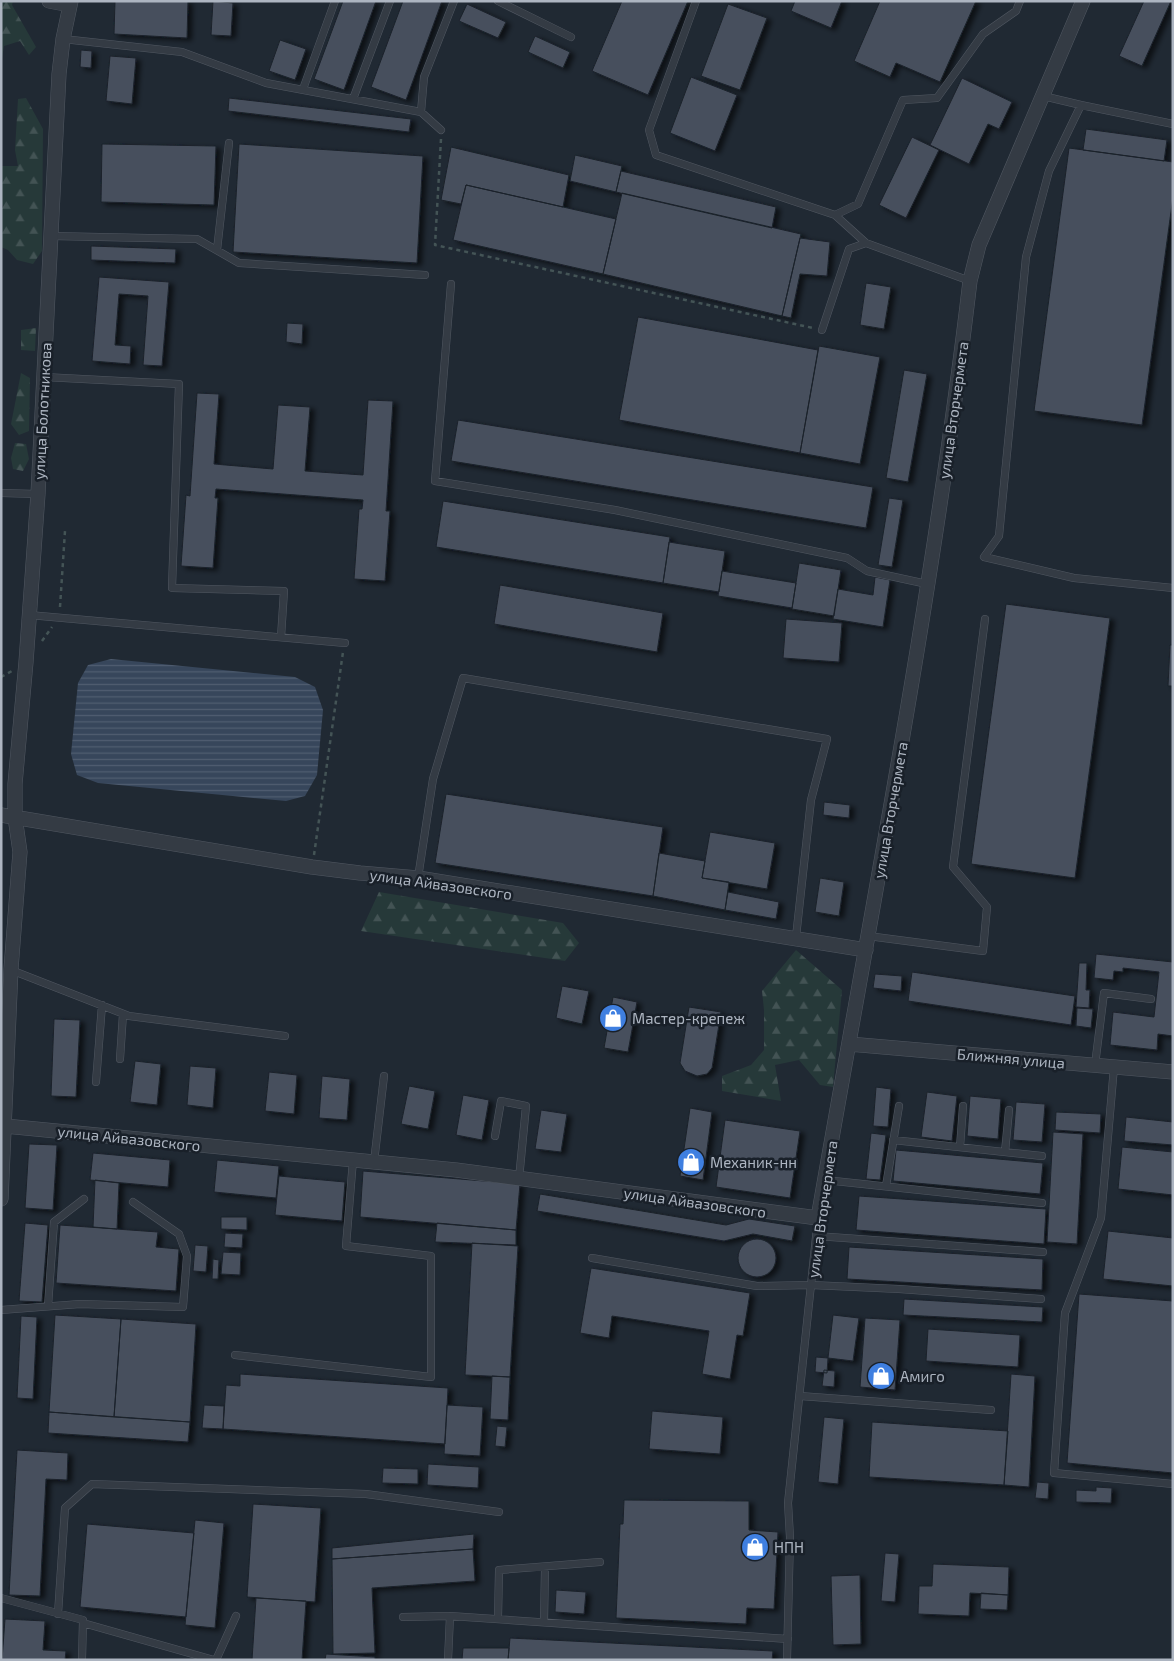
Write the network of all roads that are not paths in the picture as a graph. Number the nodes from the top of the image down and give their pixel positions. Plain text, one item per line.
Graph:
1 (49, 1) edge
2 (335, 1) edge
3 (390, 1) edge
4 (454, 1) edge
5 (498, 1) edge
6 (696, 1) edge
7 (1020, 1) edge
8 (1083, 1) edge
9 (71, 3) edge
10 (572, 37) dead end
11 (63, 39) junction
12 (303, 90) junction
13 (1043, 96) junction
14 (352, 99) junction
15 (1081, 105) junction
16 (421, 112) junction
17 (1173, 124) edge
18 (441, 130) road end
19 (229, 143) dead end
20 (834, 215) junction
21 (51, 236) junction
22 (866, 242) junction
23 (217, 250) junction
24 (425, 275) dead end
25 (970, 281) junction
26 (451, 284) dead end
27 (822, 330) road end
28 (44, 377) junction
29 (1, 493) edge
30 (38, 494) junction
31 (927, 584) junction
32 (1173, 588) edge
33 (29, 615) junction
34 (985, 618) dead end
35 (281, 638) junction
36 (345, 643) road end
37 (1, 815) edge
38 (16, 817) junction
39 (418, 878) junction
40 (796, 937) junction
41 (867, 943) junction
42 (11, 969) junction
43 (1152, 999) dead end
44 (102, 1005) junction
45 (123, 1014) junction
46 (285, 1036) dead end
47 (849, 1044) junction
48 (120, 1059) dead end
49 (1095, 1065) junction
50 (1114, 1067) junction
51 (1173, 1072) edge
52 (384, 1076) dead end
53 (96, 1082) dead end
54 (899, 1106) dead end
55 (963, 1106) dead end
56 (1009, 1110) dead end
57 (5, 1126) junction
58 (495, 1136) dead end
59 (893, 1140) junction
60 (960, 1147) junction
61 (1005, 1152) junction
62 (1042, 1156) dead end
63 (353, 1160) junction
64 (374, 1162) junction
65 (518, 1178) junction
66 (825, 1180) junction
67 (886, 1186) junction
68 (1, 1199) edge
69 (84, 1199) dead end
70 (133, 1202) dead end
71 (1042, 1203) dead end
72 (818, 1218) junction
73 (816, 1236) junction
74 (1043, 1252) dead end
75 (592, 1258) dead end
76 (811, 1285) junction
77 (1041, 1299) dead end
78 (48, 1306) junction
79 (1, 1310) edge
80 (235, 1355) dead end
81 (800, 1396) junction
82 (991, 1410) dead end
83 (1173, 1484) edge
84 (499, 1512) dead end
85 (600, 1562) dead end
86 (546, 1567) junction
87 (1, 1598) edge
88 (58, 1614) junction
89 (236, 1616) dead end
90 (450, 1616) junction
91 (402, 1617) dead end
92 (498, 1619) junction
93 (544, 1622) junction
94 (83, 1623) junction
95 (788, 1639) junction
96 (82, 1660) edge
97 (215, 1660) edge
98 (448, 1660) edge
99 (787, 1660) edge

1 - 9 street
2 - 12 lane
3 - 14 lane
4 - 16 lane
5 - 10 lane
6 - 20 lane
7 - 20 lane
8 - 13 street, улица Вторчермета
9 - 11 street, улица Болотникова
11 - 12 lane
11 - 21 street, улица Болотникова
12 - 14 lane
13 - 15 lane
13 - 25 street, улица Вторчермета
14 - 16 lane
15 - 17 lane
15 - 32 lane
16 - 18 lane
19 - 23 lane
20 - 22 lane
21 - 23 lane
21 - 28 street, улица Болотникова
22 - 25 lane
22 - 27 lane
23 - 24 lane
25 - 31 street, улица Вторчермета
26 - 31 lane
28 - 30 street, улица Болотникова
28 - 35 lane
29 - 30 lane
30 - 33 street, улица Болотникова
31 - 41 street, улица Вторчермета
33 - 35 lane
33 - 38 street, улица Болотникова
34 - 41 lane
35 - 36 lane
37 - 38 street, улица Айвазовского
38 - 39 street, улица Айвазовского
38 - 42 street
39 - 40 street, улица Айвазовского
39 - 40 lane
40 - 41 street, улица Айвазовского
41 - 47 street, улица Вторчермета
42 - 44 lane
42 - 57 street
43 - 49 lane
44 - 45 lane
44 - 53 lane
45 - 46 lane
45 - 48 lane
47 - 49 street, Ближняя улица
47 - 66 street, улица Вторчермета
49 - 50 street, Ближняя улица
50 - 51 street, Ближняя улица
50 - 83 lane
52 - 64 lane
54 - 59 lane
55 - 60 lane
56 - 61 lane
57 - 63 street, улица Айвазовского
57 - 68 street
58 - 65 lane
59 - 60 lane
59 - 67 lane
60 - 61 lane
61 - 62 lane
63 - 64 street, улица Айвазовского
63 - 80 lane
64 - 65 street, улица Айвазовского
65 - 72 street, улица Айвазовского
66 - 67 lane
66 - 72 street, улица Вторчермета
67 - 71 lane
69 - 78 lane
70 - 78 lane
72 - 73 lane, улица Вторчермета
73 - 74 lane
73 - 76 lane, улица Вторчермета
75 - 76 lane
76 - 77 lane
76 - 81 lane, улица Вторчермета
78 - 79 lane
81 - 82 lane
81 - 95 lane, улица Вторчермета
84 - 88 lane
85 - 86 lane
86 - 92 lane
86 - 93 lane
87 - 88 lane
88 - 94 lane
89 - 97 lane
90 - 91 lane
90 - 92 lane
90 - 98 lane
92 - 93 lane
93 - 95 lane
94 - 96 lane
94 - 97 lane
95 - 99 lane, улица Вторчермета

